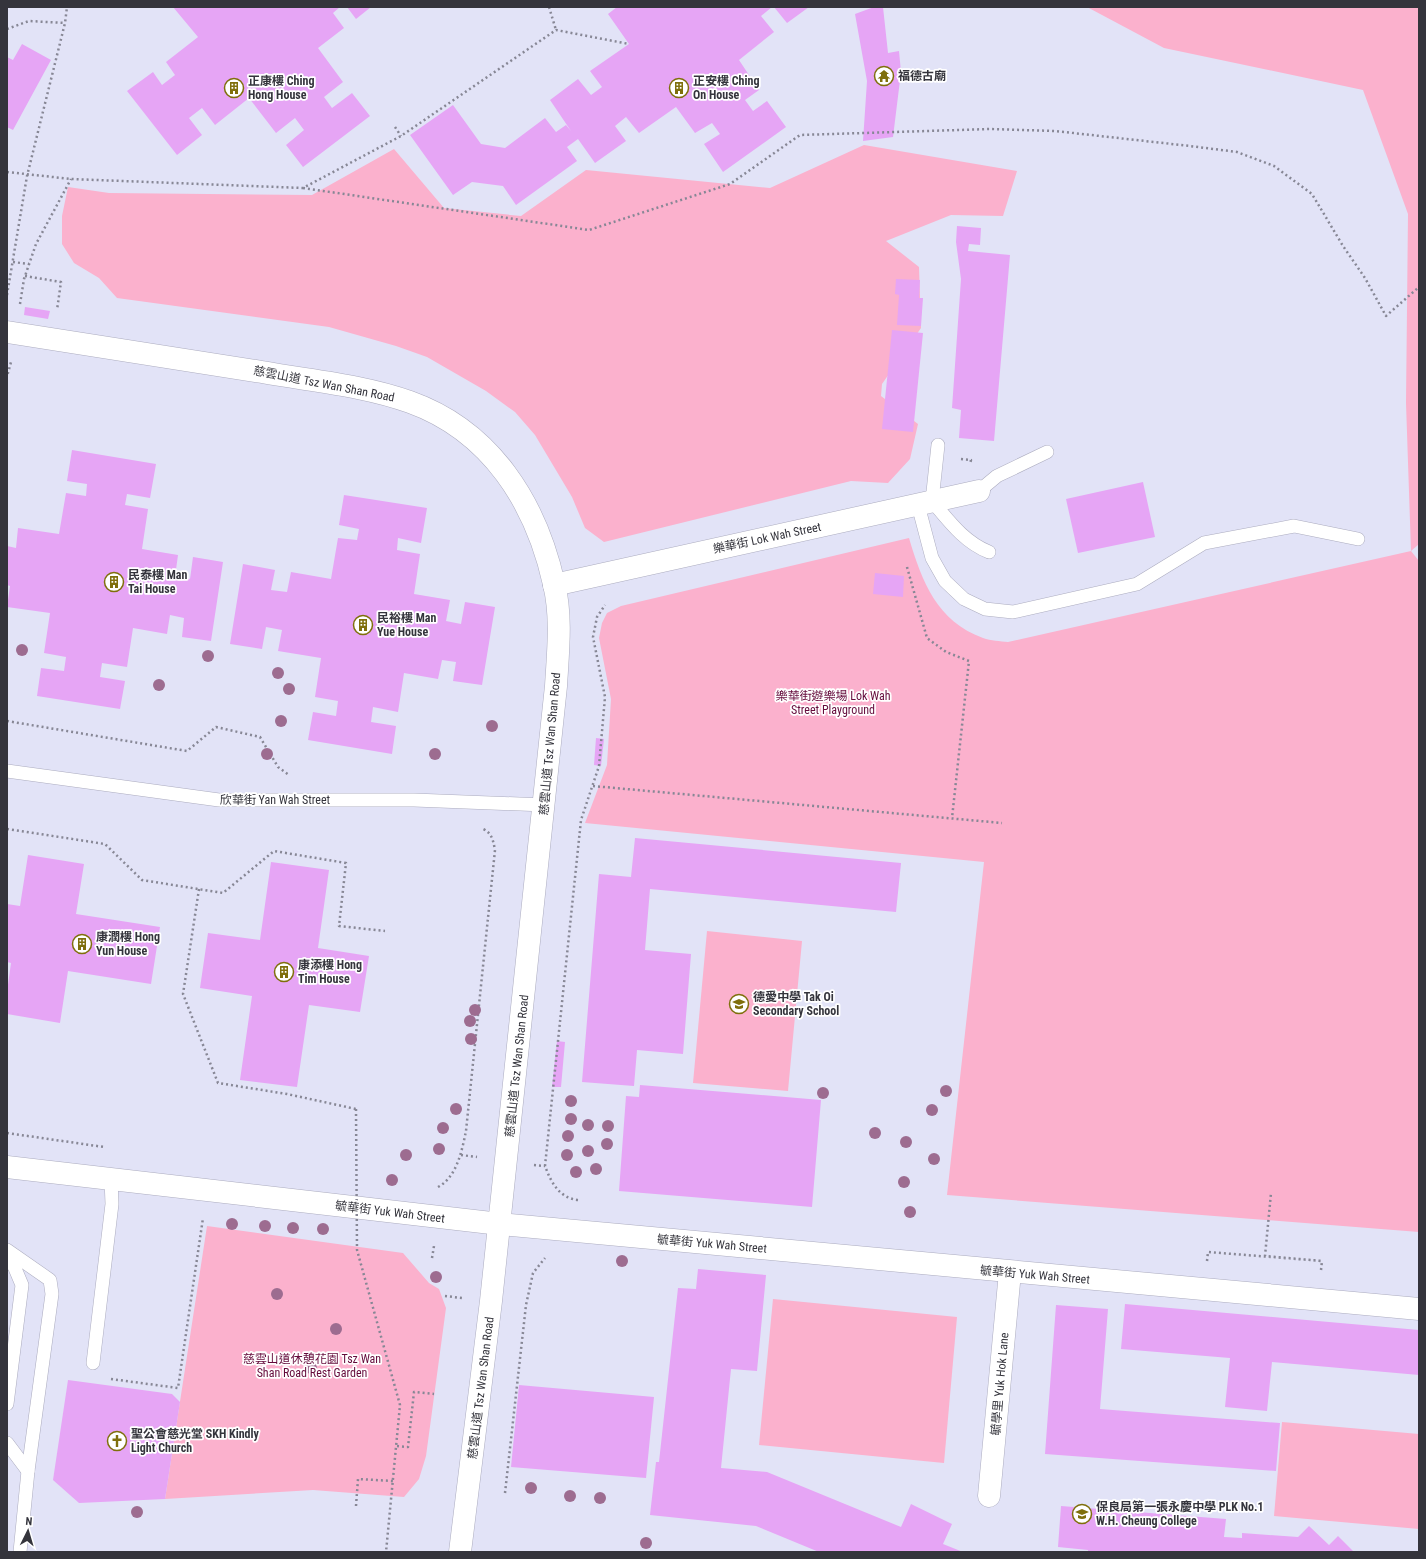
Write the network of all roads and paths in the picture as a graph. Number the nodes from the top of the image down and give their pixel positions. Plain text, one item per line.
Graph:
1 (67, 7) edge
2 (549, 7) edge
3 (65, 24) junction
4 (7, 30) edge
5 (556, 30) junction
6 (630, 44) dead end
7 (395, 127) dead end
8 (401, 136) junction
9 (7, 172) edge
10 (27, 176) junction
11 (71, 179) junction
12 (303, 188) junction
13 (14, 262) junction
14 (29, 264) junction
15 (24, 277) junction
16 (1419, 287) edge
17 (7, 295) edge
18 (20, 304) dead end
19 (58, 310) dead end
20 (7, 332) edge
21 (11, 362) dead end
22 (8, 373) edge
23 (938, 445) dead end
24 (1047, 452) dead end
25 (979, 491) joint
26 (925, 503) junction
27 (1358, 539) dead end
28 (989, 552) dead end
29 (554, 585) junction
30 (915, 596) dead end
31 (607, 603) dead end
32 (7, 721) edge
33 (7, 771) edge
34 (593, 786) junction
35 (320, 800) junction
36 (544, 805) junction
37 (952, 818) junction
38 (1002, 823) dead end
39 (7, 829) edge
40 (495, 850) dead end
41 (199, 889) junction
42 (385, 931) dead end
43 (7, 1133) edge
44 (110, 1148) dead end
45 (7, 1167) edge
46 (111, 1179) junction
47 (355, 1182) dead end
48 (363, 1184) dead end
49 (436, 1188) dead end
50 (1271, 1193) dead end
51 (574, 1199) dead end
52 (204, 1216) dead end
53 (500, 1224) junction
54 (7, 1250) edge
55 (1208, 1252) dead end
56 (546, 1257) dead end
57 (7, 1260) edge
58 (1010, 1272) junction
59 (1419, 1309) edge
60 (93, 1363) dead end
61 (103, 1378) dead end
62 (434, 1394) dead end
63 (7, 1404) edge
64 (7, 1443) edge
65 (397, 1446) junction
66 (28, 1471) junction
67 (393, 1481) junction
68 (505, 1493) dead end
69 (989, 1496) dead end
70 (356, 1506) dead end
71 (20, 1552) edge
72 (386, 1552) edge
73 (460, 1552) edge

1 - 3 path
2 - 5 path
3 - 4 path
3 - 10 path
5 - 6 path
5 - 8 path
7 - 8 path
8 - 12 path
9 - 10 path
10 - 11 path
10 - 13 path
11 - 12 path
11 - 14 path
12 - 16 path
13 - 14 path
13 - 17 path
14 - 15 path
15 - 18 path
15 - 19 path
20 - 29 street, 慈雲山道 Tsz Wan Shan Road
21 - 22 path
23 - 26 lane
24 - 25 lane
25 - 26 street, 樂華街 Lok Wah Street
26 - 27 lane
26 - 28 lane
26 - 29 street, 樂華街 Lok Wah Street
29 - 36 street, 慈雲山道 Tsz Wan Shan Road
30 - 37 path
31 - 34 path
32 - 35 path
33 - 35 lane, 欣華街 Yan Wah Street
34 - 37 path
34 - 51 path
35 - 36 lane, 欣華街 Yan Wah Street
36 - 53 street, 慈雲山道 Tsz Wan Shan Road
37 - 38 path
39 - 41 path
40 - 49 path
41 - 42 path
41 - 65 path, bridge
43 - 44 path
45 - 46 street, 毓華街 Yuk Wah Street
46 - 53 street, 毓華街 Yuk Wah Street
46 - 60 lane
47 - 48 path
50 - 55 path
52 - 61 path
53 - 58 street, 毓華街 Yuk Wah Street
53 - 73 street, 慈雲山道 Tsz Wan Shan Road
54 - 66 lane
56 - 68 path
57 - 63 lane
58 - 59 street, 毓華街 Yuk Wah Street
58 - 69 street, 毓學里 Yuk Hok Lane
62 - 65 path
64 - 66 lane
65 - 67 path, bridge
66 - 71 lane
67 - 70 path
67 - 72 path, bridge

